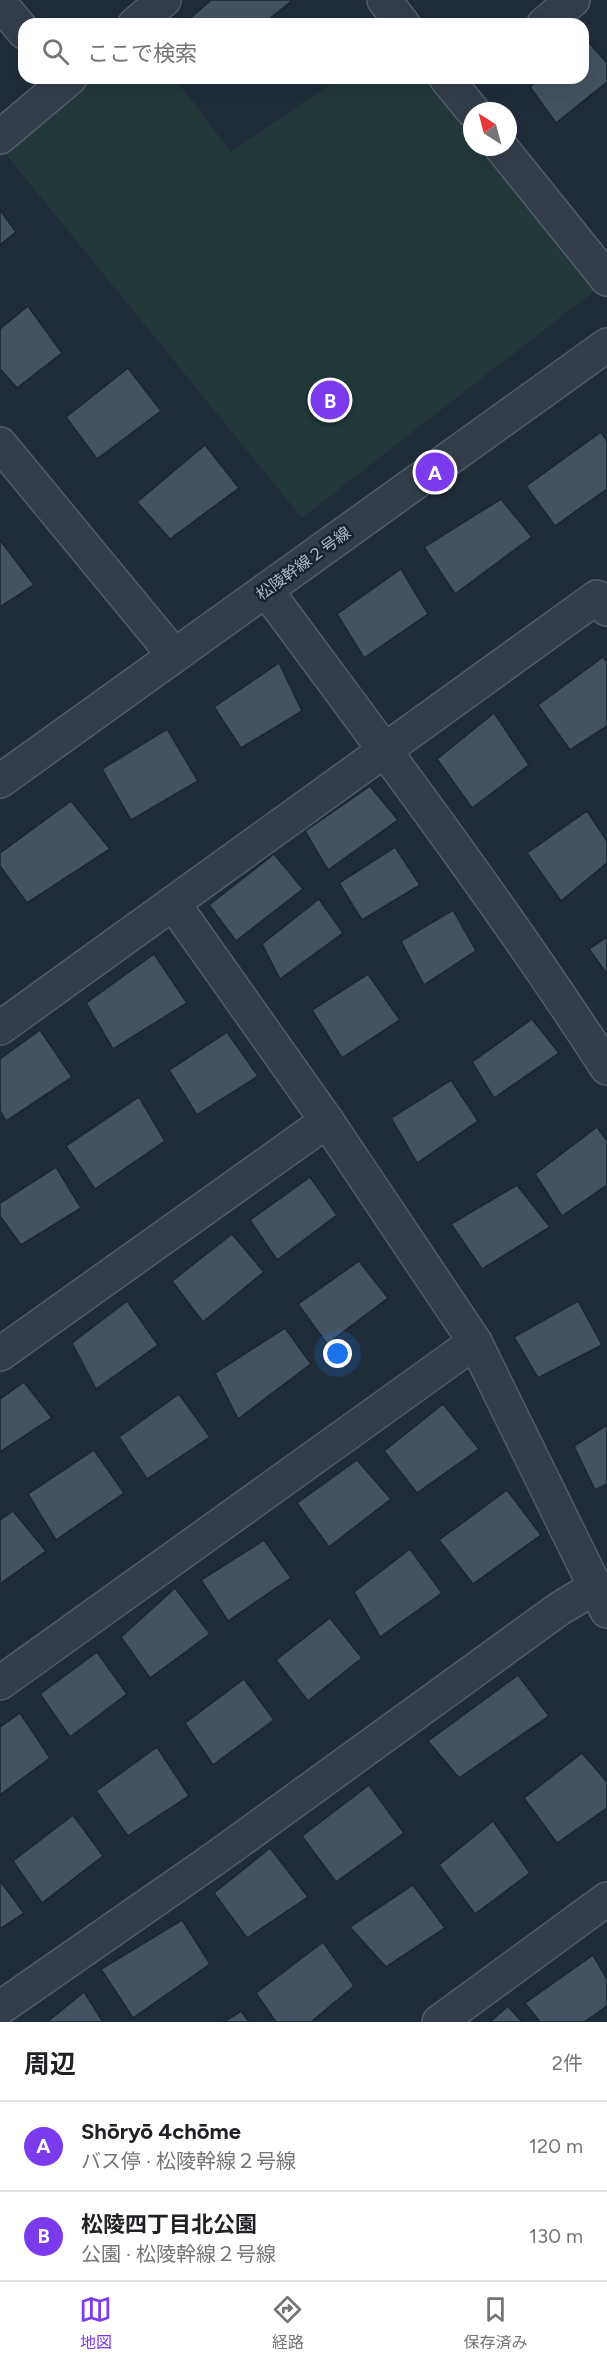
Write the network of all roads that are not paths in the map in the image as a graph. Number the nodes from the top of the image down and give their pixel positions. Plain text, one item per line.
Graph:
1 (164, 0) edge
2 (384, 0) edge
3 (573, 0) edge
4 (0, 3) edge
5 (142, 18) edge
6 (398, 18) edge
7 (551, 18) edge
8 (18, 25) edge
9 (60, 84) edge
10 (0, 137) edge
11 (508, 156) edge
12 (607, 279) edge
13 (607, 345) edge
14 (0, 444) edge
15 (266, 590) junction
16 (607, 609) edge
17 (174, 655) junction
18 (383, 749) junction
19 (0, 781) edge
20 (173, 903) junction
21 (0, 1028) edge
22 (607, 1068) edge
23 (327, 1121) junction
24 (475, 1342) junction
25 (0, 1354) edge
26 (602, 1598) edge
27 (0, 1683) edge
28 (607, 1899) edge
29 (0, 2008) edge
30 (438, 2022) edge

1 - 5 street
2 - 6 street
3 - 7 street
4 - 8 street
9 - 10 street
11 - 12 street
13 - 15 street, 松陵幹線２号線
14 - 17 street
15 - 17 street, 松陵幹線２号線
15 - 18 street
16 - 18 street
17 - 19 street, 松陵幹線２号線
18 - 20 street
18 - 22 street
20 - 21 street
20 - 23 street
23 - 24 street
23 - 25 street
24 - 26 street
24 - 27 street
26 - 29 street
28 - 30 street

